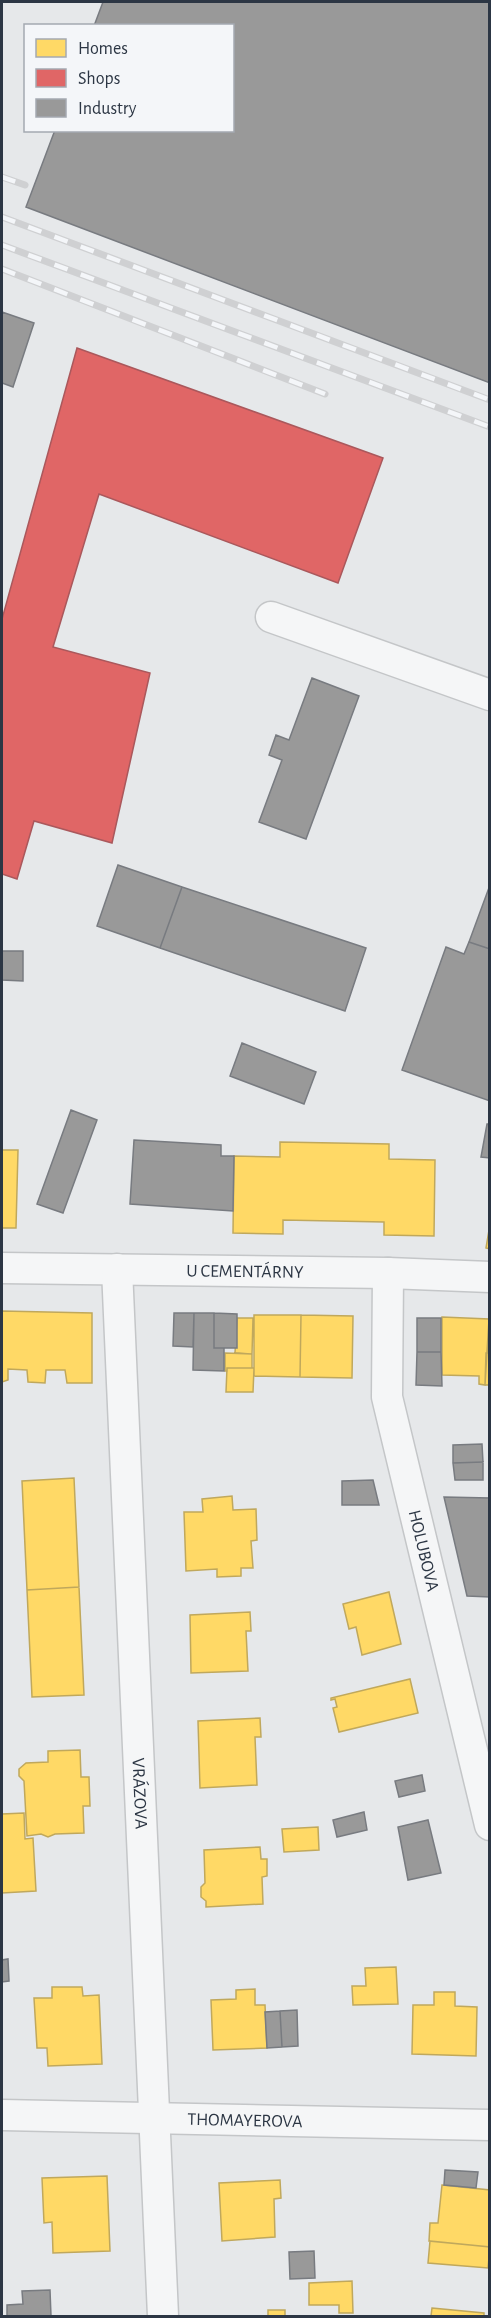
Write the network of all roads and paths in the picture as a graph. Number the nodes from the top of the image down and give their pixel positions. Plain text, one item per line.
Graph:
1 (271, 617) dead end
2 (489, 695) edge
3 (2, 1268) edge
4 (117, 1269) junction
5 (388, 1273) junction
6 (489, 1277) edge
7 (489, 1825) edge
8 (2, 2115) edge
9 (153, 2119) junction
10 (489, 2126) edge
11 (163, 2316) edge

1 - 2 street
3 - 4 street, U CEMENTÁRNY
4 - 5 street, U CEMENTÁRNY
4 - 9 street, VRÁZOVA
5 - 6 street, U CEMENTÁRNY
5 - 7 street, HOLUBOVA
8 - 9 street, THOMAYEROVA
9 - 10 street, THOMAYEROVA
9 - 11 street, VRÁZOVA

